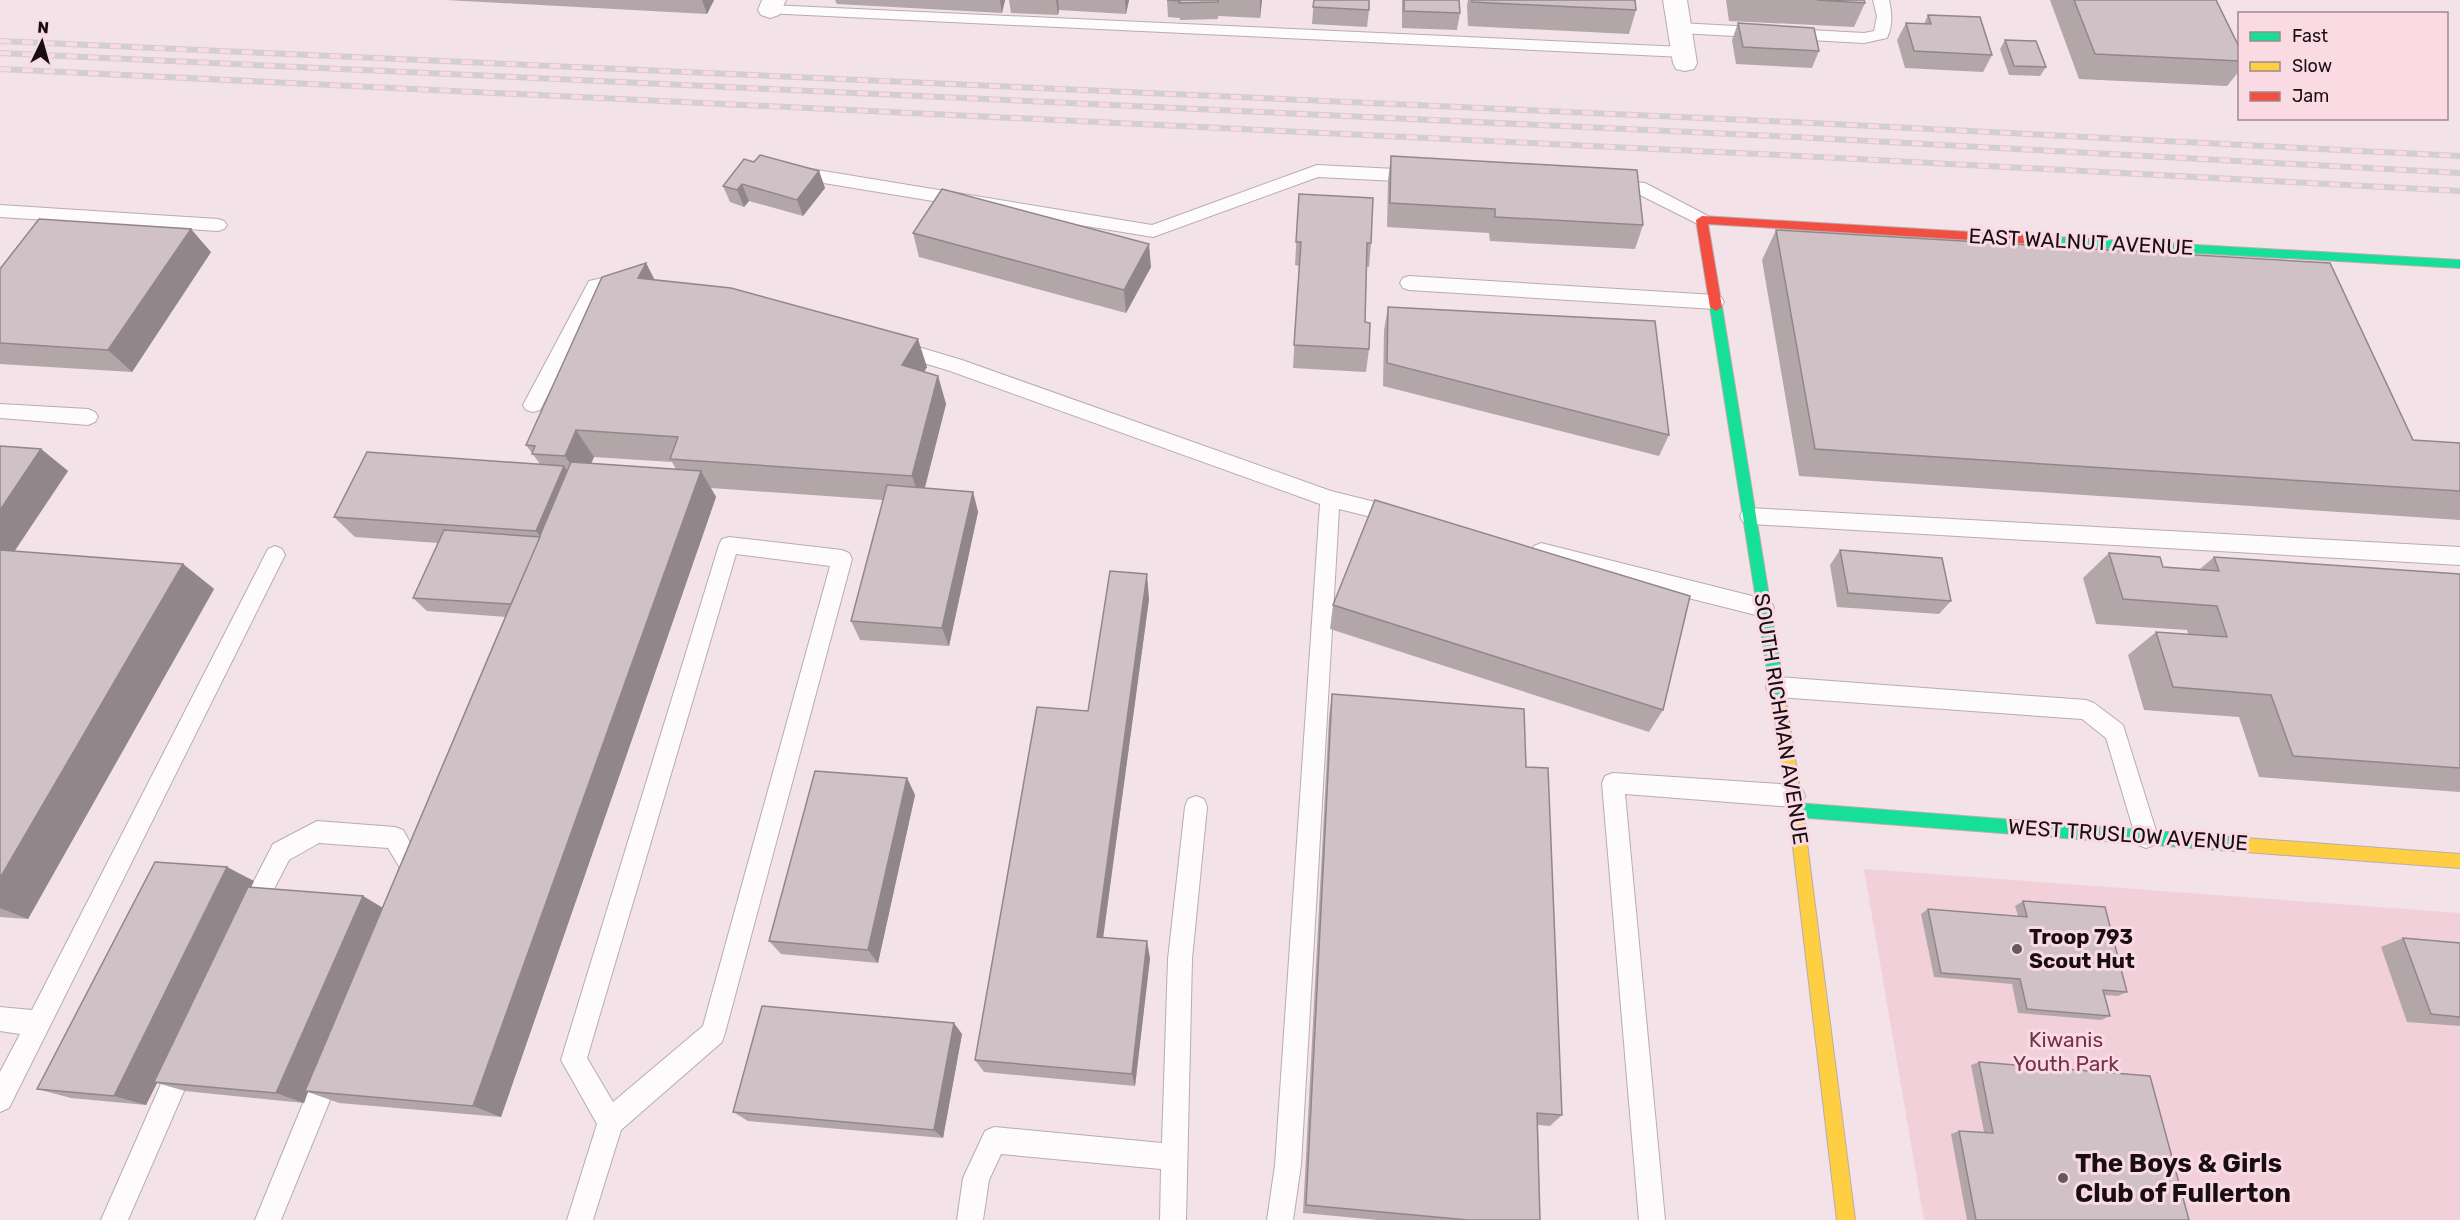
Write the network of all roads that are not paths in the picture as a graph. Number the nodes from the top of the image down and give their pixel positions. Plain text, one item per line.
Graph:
1 (1676, 0) edge
2 (1881, 0) edge
3 (772, 5) edge
4 (1680, 28) junction
5 (1684, 58) joint
6 (781, 170) edge
7 (1436, 177) edge
8 (1591, 185) edge
9 (0, 211) edge
10 (55, 214) junction
11 (1702, 220) junction
12 (218, 225) dead end
13 (42, 232) edge
14 (2460, 264) edge
15 (639, 278) edge
16 (1409, 283) dead end
17 (1715, 302) junction
18 (876, 342) edge
19 (533, 405) dead end
20 (0, 411) edge
21 (88, 417) dead end
22 (1330, 499) junction
23 (1750, 516) junction
24 (1421, 522) edge
25 (1524, 548) edge
26 (275, 555) dead end
27 (2460, 556) edge
28 (1764, 608) junction
29 (1777, 687) junction
30 (1795, 803) junction
31 (1196, 807) dead end
32 (2146, 837) junction
33 (2460, 861) edge
34 (399, 898) edge
35 (242, 931) edge
36 (0, 1019) edge
37 (38, 1023) junction
38 (195, 1036) edge
39 (329, 1071) edge
40 (0, 1099) edge
41 (610, 1122) junction
42 (1175, 1157) junction
43 (114, 1220) edge
44 (268, 1220) edge
45 (580, 1220) edge
46 (970, 1220) edge
47 (1173, 1220) edge
48 (1280, 1220) edge
49 (1652, 1220) edge
50 (1846, 1220) edge

1 - 4 street
2 - 4 lane
3 - 5 lane
4 - 5 street
6 - 7 lane
8 - 11 lane
9 - 10 lane
10 - 12 lane
10 - 13 lane
11 - 14 street, EAST WALNUT AVENUE
11 - 17 street, SOUTH RICHMAN AVENUE
15 - 19 lane
16 - 17 lane
17 - 23 street, SOUTH RICHMAN AVENUE
18 - 22 lane
20 - 21 lane
22 - 24 lane
22 - 48 lane
23 - 27 lane
23 - 28 street, SOUTH RICHMAN AVENUE
25 - 28 lane
26 - 37 lane
28 - 29 street, SOUTH RICHMAN AVENUE
29 - 30 street, SOUTH RICHMAN AVENUE
29 - 32 lane
30 - 32 street, WEST TRUSLOW AVENUE
30 - 49 lane
30 - 50 street, SOUTH RICHMAN AVENUE
31 - 42 lane
32 - 33 street, WEST TRUSLOW AVENUE
34 - 35 lane
36 - 37 lane
37 - 40 lane
38 - 43 lane
39 - 44 lane
41 - 41 lane
41 - 45 lane
42 - 46 lane
42 - 47 lane

